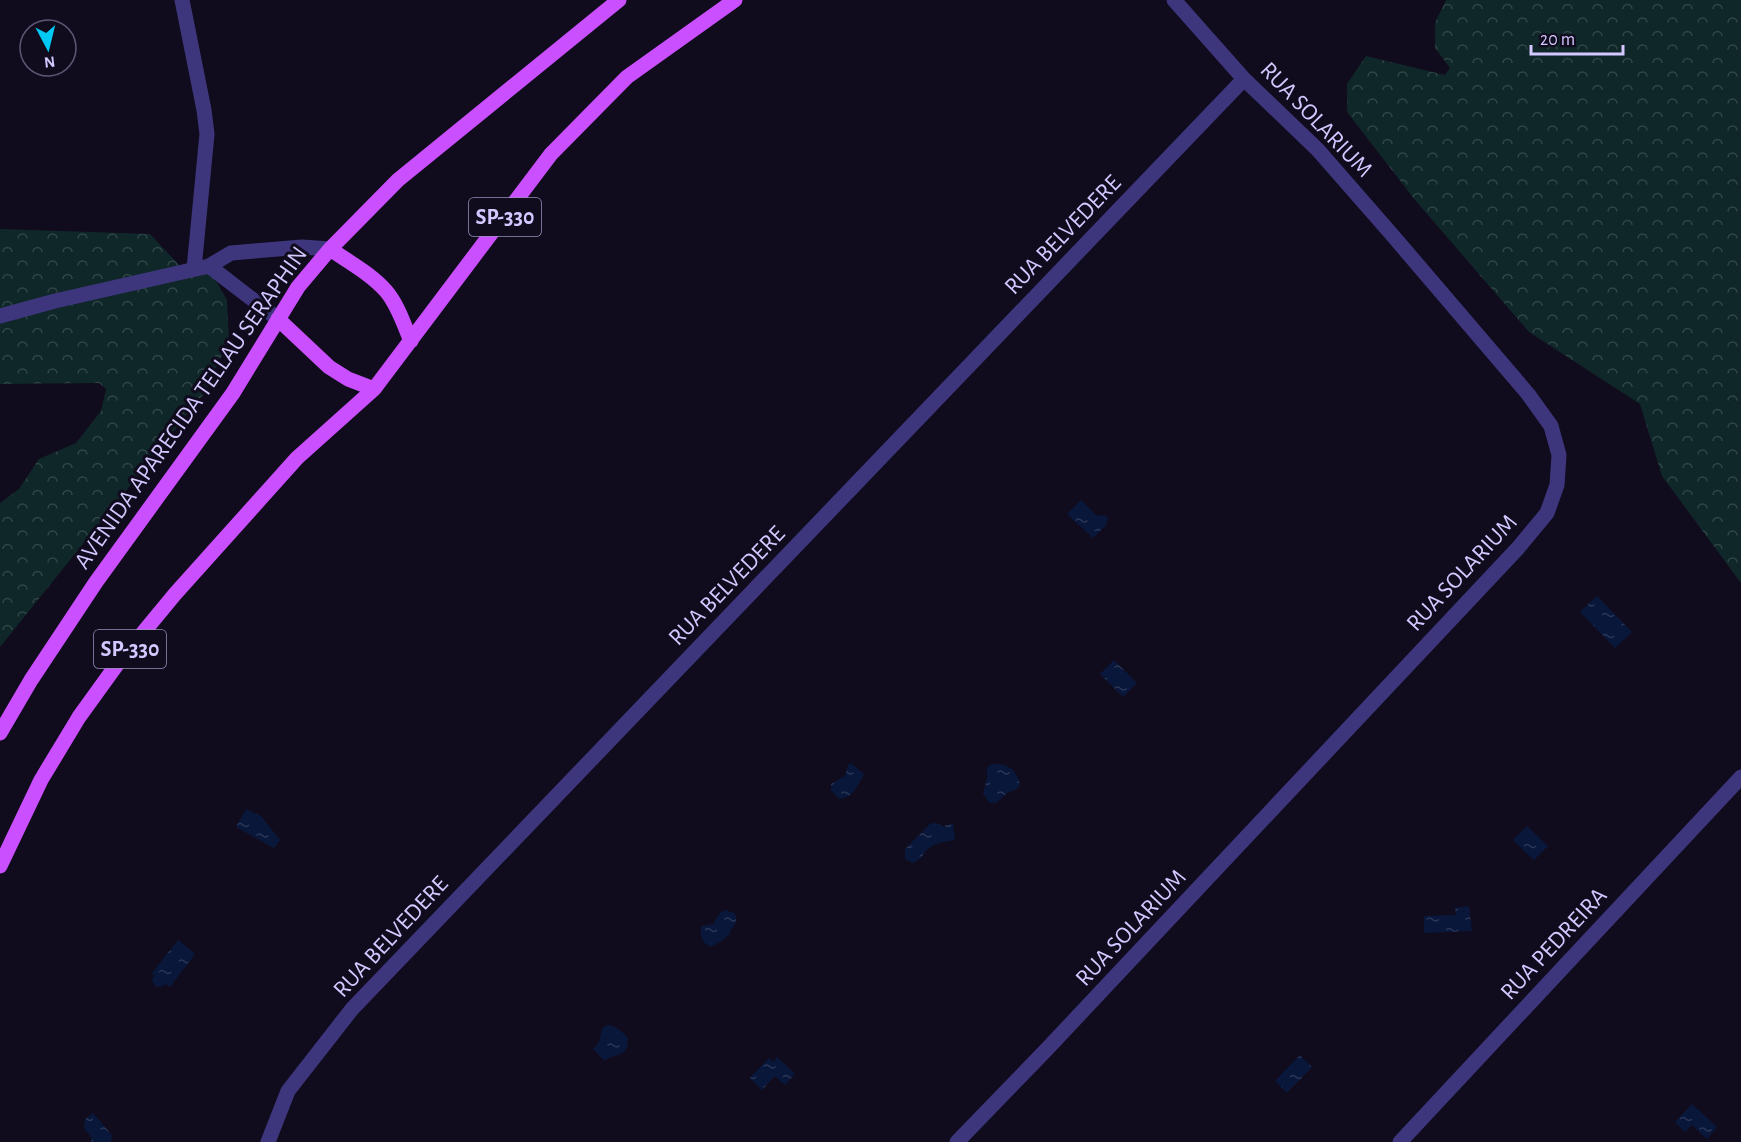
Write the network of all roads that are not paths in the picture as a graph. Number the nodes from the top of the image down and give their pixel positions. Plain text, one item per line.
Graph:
1 (182, 0) edge
2 (619, 0) edge
3 (735, 0) edge
4 (1174, 0) edge
5 (1244, 79) junction
6 (330, 249) junction
7 (202, 267) junction
8 (0, 316) edge
9 (278, 319) junction
10 (411, 341) junction
11 (374, 389) junction
12 (0, 733) edge
13 (1741, 777) edge
14 (0, 866) edge
15 (268, 1142) edge
16 (957, 1142) edge
17 (1400, 1142) edge

1 - 7 street
2 - 6 main road, AVENIDA APARECIDA TELLAU SERAPHIN / SP-330
3 - 10 main road, SP-330
4 - 5 street, RUA SOLARIUM
5 - 15 street, RUA BELVEDERE
5 - 16 street, RUA SOLARIUM
6 - 7 street
6 - 9 main road, AVENIDA APARECIDA TELLAU SERAPHIN / SP-330
6 - 10 main road
7 - 8 street
7 - 9 street
9 - 11 main road
9 - 12 main road, AVENIDA APARECIDA TELLAU SERAPHIN / SP-330
10 - 11 main road, SP-330
11 - 14 main road, SP-330
13 - 17 street, RUA PEDREIRA

